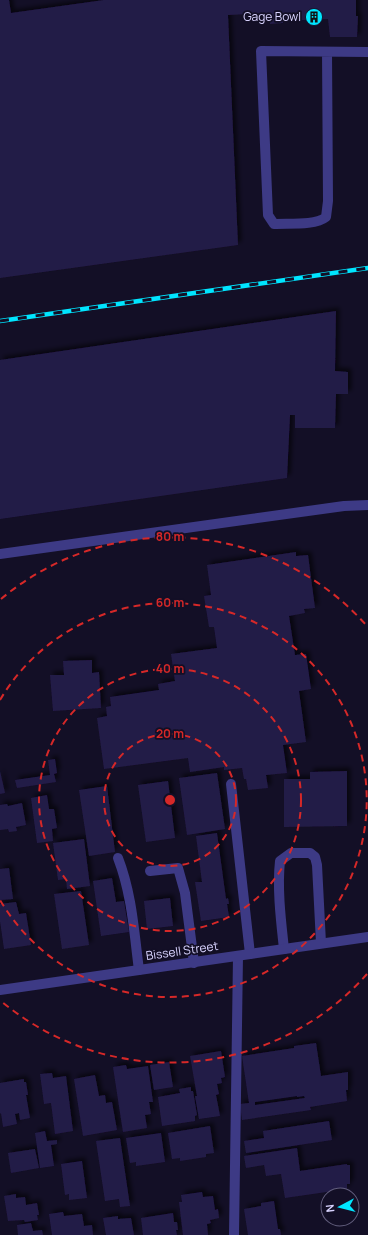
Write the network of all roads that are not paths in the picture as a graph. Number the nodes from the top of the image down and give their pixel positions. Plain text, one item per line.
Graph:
1 (327, 52) junction
2 (368, 52) edge
3 (368, 505) edge
4 (0, 554) edge
5 (231, 784) dead end
6 (118, 858) dead end
7 (150, 871) dead end
8 (368, 937) edge
9 (322, 943) junction
10 (284, 949) junction
11 (250, 954) junction
12 (238, 956) junction
13 (194, 962) junction
14 (139, 970) junction
15 (0, 990) edge
16 (234, 1235) edge

1 - 1 street
1 - 2 street
3 - 4 street
5 - 11 street
6 - 14 street
7 - 13 street
8 - 9 street, Bissell Street
9 - 10 street, Bissell Street
9 - 10 street
10 - 11 street, Bissell Street
11 - 12 street, Bissell Street
12 - 13 street, Bissell Street
12 - 16 street
13 - 14 street, Bissell Street
14 - 15 street, Bissell Street

